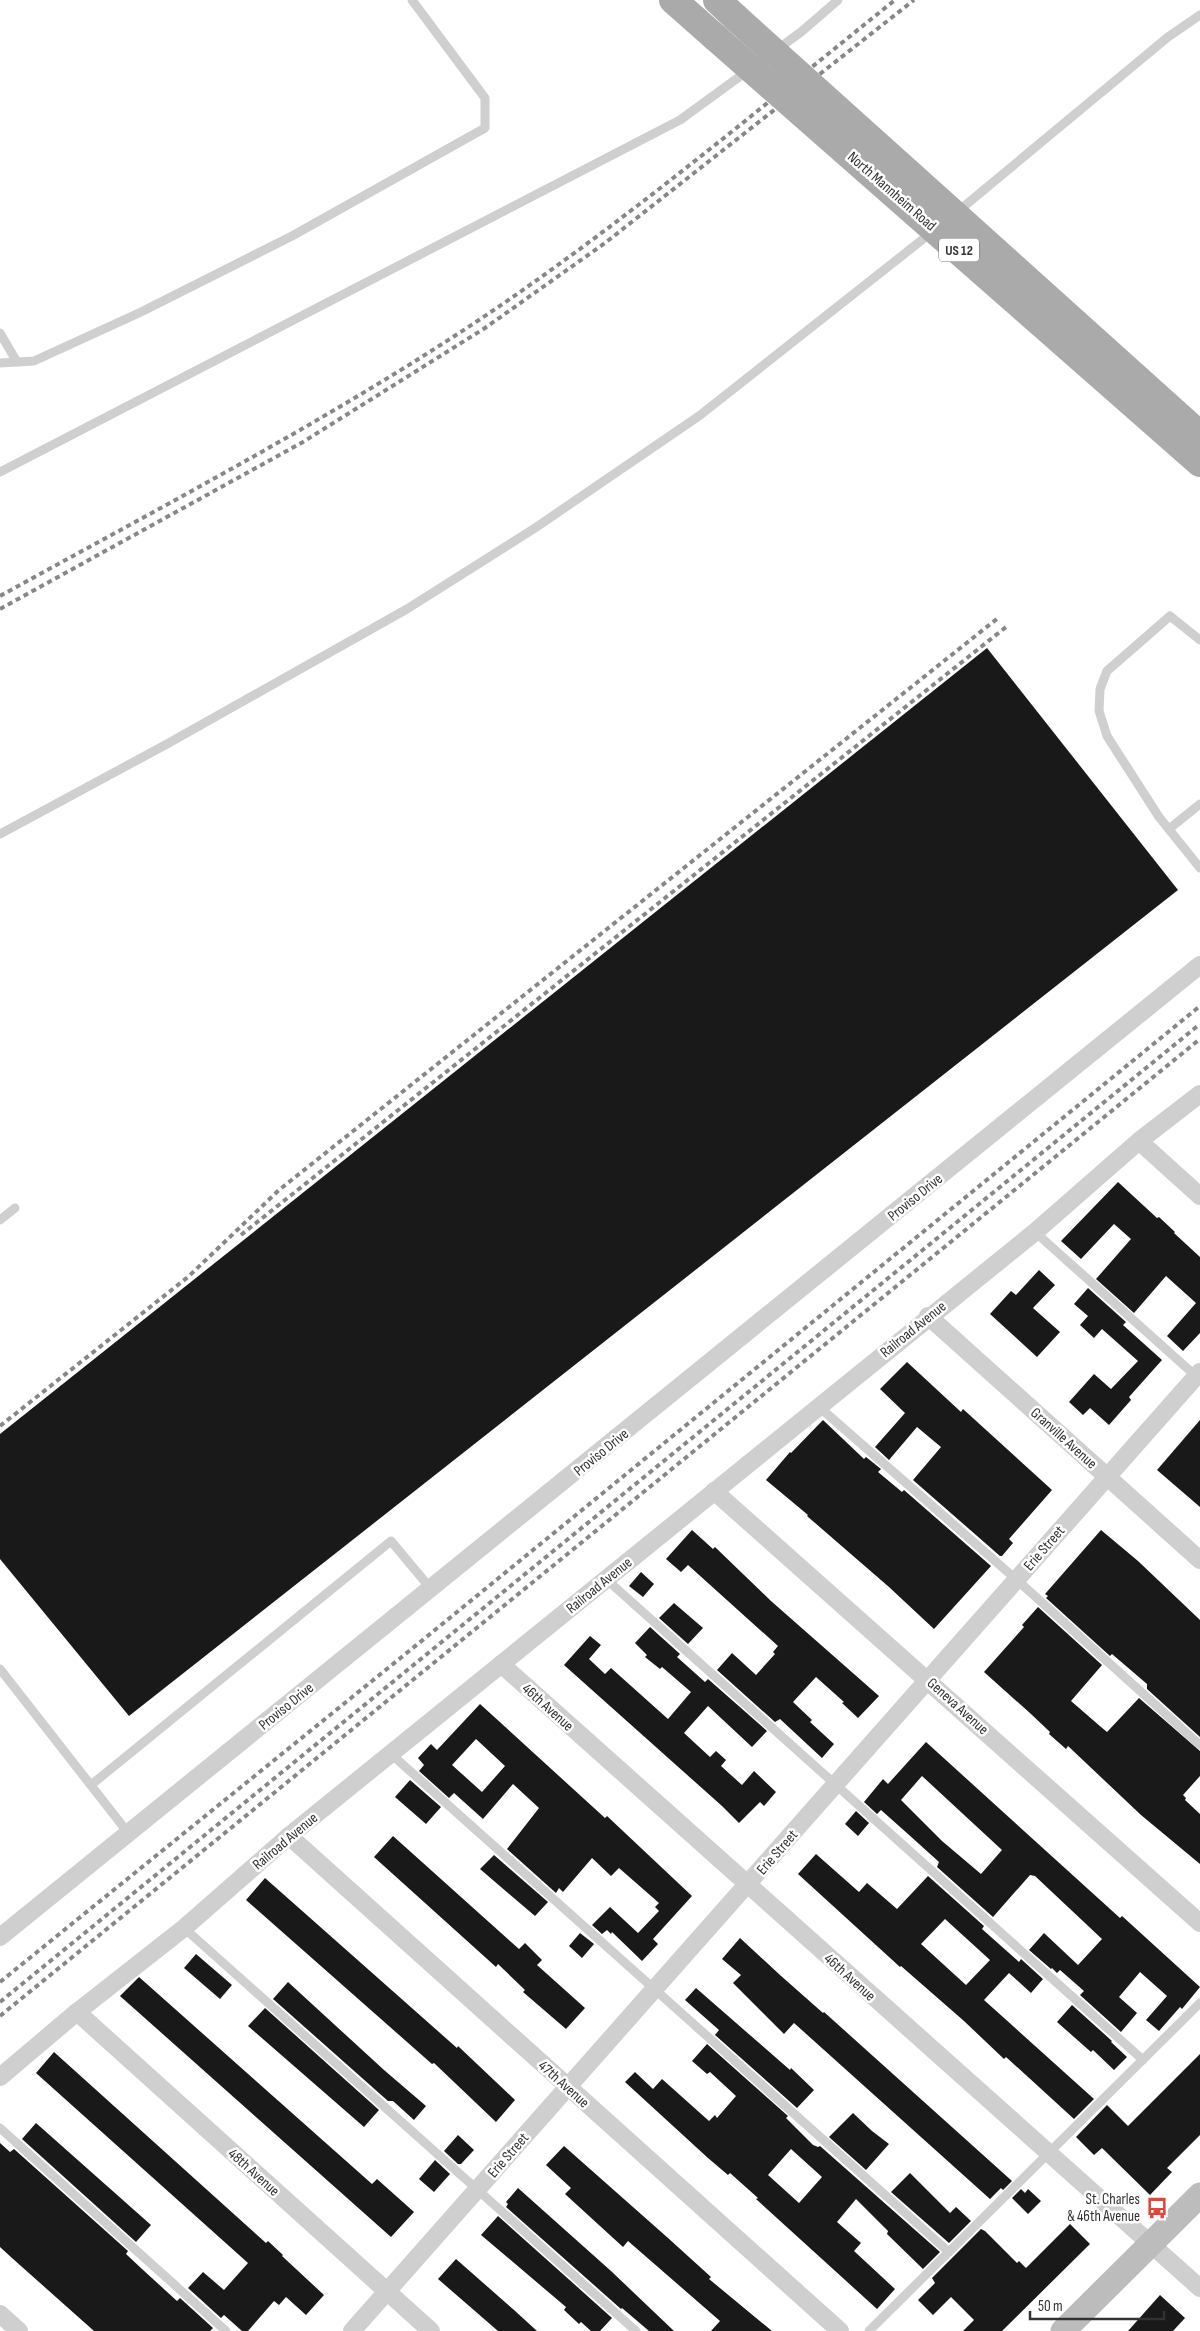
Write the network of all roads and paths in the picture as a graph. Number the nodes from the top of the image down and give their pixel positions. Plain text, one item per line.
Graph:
1 (412, 0) edge
2 (672, 0) edge
3 (838, 0) edge
4 (726, 9) edge
5 (1200, 14) edge
6 (0, 333) edge
7 (17, 362) junction
8 (0, 363) edge
9 (1200, 435) edge
10 (1200, 463) edge
11 (0, 472) edge
12 (1200, 640) edge
13 (1200, 804) edge
14 (1169, 829) junction
15 (0, 834) edge
16 (1200, 868) edge
17 (1200, 965) edge
18 (1200, 1094) edge
19 (1139, 1141) junction
20 (1200, 1196) edge
21 (15, 1208) dead end
22 (0, 1220) edge
23 (1035, 1232) junction
24 (928, 1316) junction
25 (1199, 1376) edge
26 (818, 1405) junction
27 (1108, 1476) junction
28 (714, 1491) junction
29 (1200, 1560) edge
30 (606, 1579) junction
31 (1017, 1580) junction
32 (431, 1589) junction
33 (501, 1664) junction
34 (0, 1669) edge
35 (928, 1680) junction
36 (1200, 1745) edge
37 (391, 1754) junction
38 (836, 1784) junction
39 (92, 1785) junction
40 (129, 1834) junction
41 (289, 1836) junction
42 (748, 1886) junction
43 (1200, 1923) edge
44 (184, 1928) junction
45 (0, 1937) edge
46 (655, 1989) junction
47 (1200, 2003) edge
48 (77, 2012) junction
49 (1143, 2060) junction
50 (0, 2077) edge
51 (568, 2088) junction
52 (0, 2128) edge
53 (1048, 2154) junction
54 (478, 2189) junction
55 (1200, 2195) edge
56 (1150, 2244) junction
57 (949, 2252) junction
58 (1200, 2288) edge
59 (387, 2292) junction
60 (0, 2314) edge
61 (19, 2331) edge
62 (226, 2331) edge
63 (352, 2331) edge
64 (431, 2331) edge
65 (636, 2331) edge
66 (840, 2331) edge
67 (870, 2331) edge
68 (1063, 2331) edge

1 - 7 lane
2 - 10 main road, North Mannheim Road / US 12, bridge
3 - 11 lane
4 - 9 main road, North Mannheim Road / US 12, bridge
5 - 15 lane
6 - 7 lane
7 - 8 lane
12 - 14 lane
13 - 14 lane
14 - 16 lane
17 - 32 street, Proviso Drive
18 - 19 street, Railroad Avenue
19 - 20 street
19 - 23 street, Railroad Avenue
21 - 22 lane
23 - 24 street, Railroad Avenue
23 - 25 lane
24 - 26 street, Railroad Avenue
24 - 27 street, Granville Avenue
25 - 27 street, Erie Street
26 - 28 street, Railroad Avenue
26 - 31 lane
27 - 29 street, Granville Avenue
27 - 31 street, Erie Street
28 - 30 street, Railroad Avenue
28 - 35 street, Geneva Avenue
30 - 33 street, Railroad Avenue
30 - 38 lane
31 - 35 street, Erie Street
31 - 36 lane
32 - 39 lane
32 - 40 street, Proviso Drive
33 - 37 street, Railroad Avenue
33 - 42 street, 46th Avenue
34 - 39 lane
35 - 38 street, Erie Street
35 - 43 street, Geneva Avenue
37 - 41 street, Railroad Avenue
37 - 46 lane
38 - 42 street, Erie Street
38 - 49 lane
39 - 40 lane
40 - 45 street, Proviso Drive
41 - 44 street, Railroad Avenue
41 - 51 street, 47th Avenue
42 - 46 street, Erie Street
42 - 53 street, 46th Avenue
44 - 48 street, Railroad Avenue
44 - 54 lane
46 - 51 street, Erie Street
46 - 57 lane
47 - 49 lane
48 - 50 street, Railroad Avenue
48 - 59 street, 48th Avenue
49 - 53 lane
51 - 54 street, Erie Street
51 - 66 street, 47th Avenue
52 - 62 lane
53 - 56 street, 46th Avenue
53 - 57 lane
54 - 59 street, Erie Street
54 - 65 lane
55 - 56 main road
56 - 58 street, 46th Avenue
56 - 68 main road
57 - 67 lane
59 - 63 street, Erie Street
59 - 64 street, 48th Avenue
60 - 61 street

